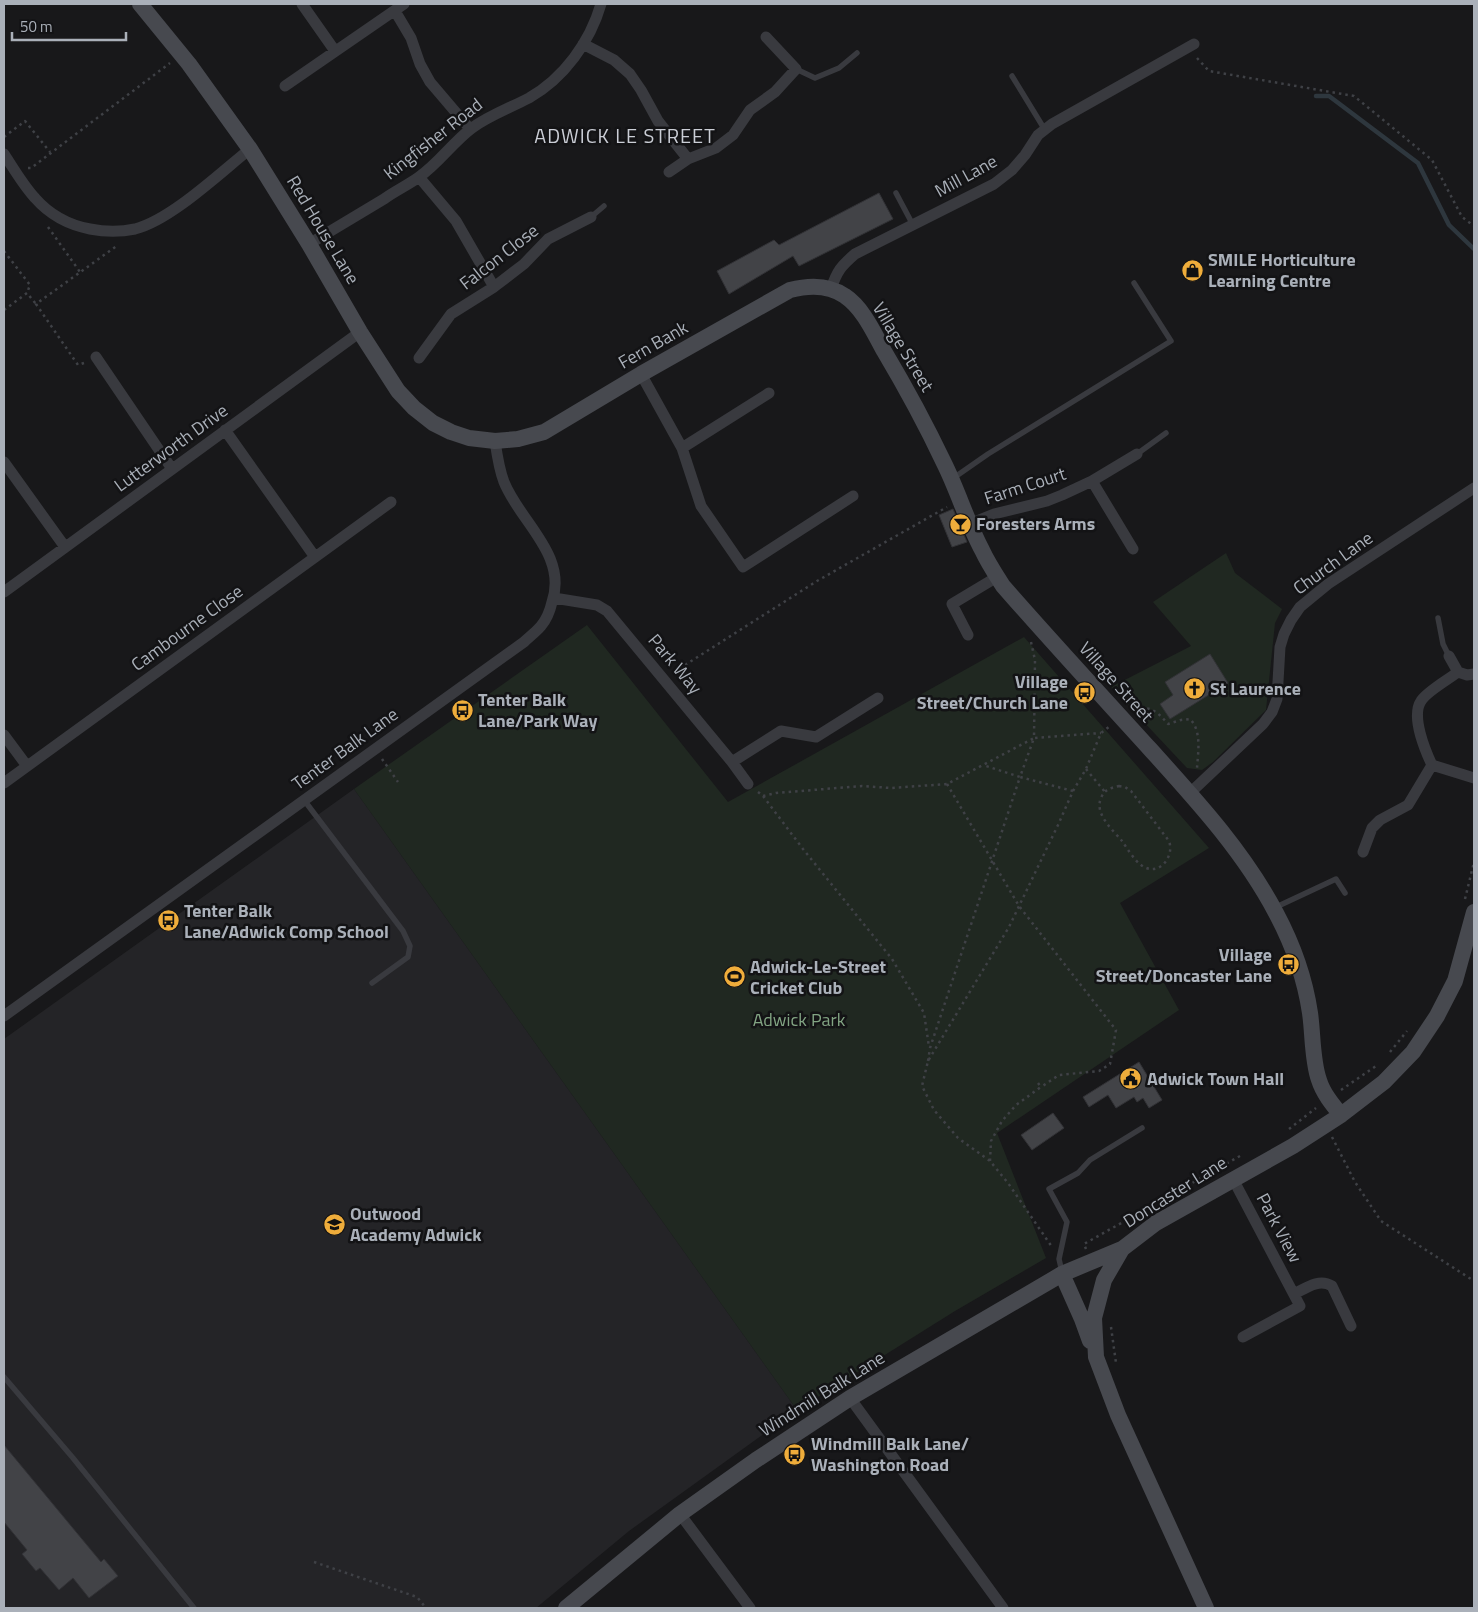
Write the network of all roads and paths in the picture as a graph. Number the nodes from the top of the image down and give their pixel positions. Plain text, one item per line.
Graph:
1 (140, 4) edge
2 (302, 4) edge
3 (600, 4) edge
4 (400, 7) edge
5 (766, 37) dead end
6 (583, 44) junction
7 (1191, 46) joint
8 (335, 51) junction
9 (857, 53) dead end
10 (181, 55) junction
11 (796, 69) junction
12 (1012, 76) dead end
13 (285, 86) dead end
14 (470, 129) junction
15 (1044, 130) junction
16 (4, 136) edge
17 (250, 149) junction
18 (50, 152) junction
19 (4, 154) edge
20 (688, 158) junction
21 (14, 169) junction
22 (670, 172) dead end
23 (419, 177) junction
24 (896, 193) dead end
25 (604, 206) dead end
26 (591, 217) joint
27 (46, 225) dead end
28 (913, 225) junction
29 (1474, 226) edge
30 (136, 229) junction
31 (309, 244) junction
32 (4, 250) edge
33 (80, 272) junction
34 (1134, 283) dead end
35 (494, 287) junction
36 (831, 289) junction
37 (27, 293) junction
38 (36, 304) junction
39 (4, 310) edge
40 (360, 332) junction
41 (96, 357) joint
42 (419, 358) dead end
43 (640, 374) junction
44 (769, 393) dead end
45 (225, 430) junction
46 (1166, 433) dead end
47 (495, 441) junction
48 (682, 448) junction
49 (1137, 454) joint
50 (4, 462) edge
51 (172, 469) junction
52 (951, 480) junction
53 (1092, 481) junction
54 (1474, 488) edge
55 (853, 496) dead end
56 (960, 500) junction
57 (391, 502) dead end
58 (969, 524) junction
59 (65, 547) junction
60 (1133, 549) dead end
61 (315, 557) junction
62 (998, 577) junction
63 (4, 592) edge
64 (554, 598) junction
65 (1438, 618) dead end
66 (1038, 625) junction
67 (968, 635) dead end
68 (1449, 656) joint
69 (1458, 672) junction
70 (1474, 674) edge
71 (664, 679) junction
72 (878, 698) dead end
73 (1120, 716) junction
74 (1101, 733) junction
75 (4, 735) edge
76 (1034, 738) junction
77 (375, 749) junction
78 (732, 762) junction
79 (983, 765) junction
80 (1432, 765) junction
81 (26, 766) junction
82 (1086, 769) junction
83 (1196, 769) dead end
84 (1020, 777) junction
85 (1474, 778) edge
86 (398, 782) dead end
87 (4, 783) edge
88 (748, 784) joint
89 (947, 784) junction
90 (1073, 791) junction
91 (1105, 792) junction
92 (1190, 793) junction
93 (763, 796) junction
94 (304, 800) junction
95 (1363, 852) dead end
96 (992, 861) junction
97 (1345, 893) dead end
98 (1019, 906) junction
99 (1274, 908) junction
100 (1474, 912) edge
101 (372, 984) dead end
102 (4, 1016) edge
103 (930, 1048) junction
104 (928, 1061) junction
105 (1038, 1083) dead end
106 (1041, 1087) junction
107 (1341, 1115) junction
108 (1326, 1125) junction
109 (1142, 1128) dead end
110 (990, 1161) junction
111 (1233, 1178) junction
112 (1122, 1250) junction
113 (1061, 1267) junction
114 (1474, 1281) edge
115 (1294, 1294) junction
116 (1351, 1326) dead end
117 (1242, 1337) dead end
118 (1096, 1357) junction
119 (4, 1377) edge
120 (850, 1398) junction
121 (680, 1514) junction
122 (314, 1562) dead end
123 (194, 1608) edge
124 (426, 1608) edge
125 (566, 1608) edge
126 (750, 1608) edge
127 (1003, 1608) edge
128 (1206, 1608) edge

1 - 10 street, Red House Lane
2 - 8 street
3 - 6 street, Kingfisher Road
4 - 8 street
4 - 14 street
5 - 11 street
6 - 14 street, Kingfisher Road
6 - 20 street
7 - 15 street, Mill Lane
7 - 29 path
8 - 13 street
9 - 11 lane
10 - 17 street, Red House Lane
10 - 18 path
11 - 20 street
12 - 15 lane
14 - 23 street, Kingfisher Road
15 - 28 street, Mill Lane
16 - 18 path
17 - 30 street
17 - 31 street, Red House Lane
18 - 21 path
19 - 21 street
20 - 22 street
21 - 30 street
23 - 31 street, Kingfisher Road
23 - 35 street
24 - 28 lane
25 - 26 lane
26 - 35 street, Falcon Close
27 - 33 path
28 - 36 street, Mill Lane
30 - 33 path
31 - 40 street, Red House Lane
32 - 37 path
33 - 38 path
34 - 52 lane
35 - 42 street, Falcon Close
36 - 43 street, Fern Bank
36 - 52 street, Village Street
37 - 38 path
37 - 39 path
38 - 41 path
40 - 45 street, Lutterworth Drive
40 - 47 street, Red House Lane
41 - 51 street
43 - 47 street, Fern Bank
43 - 48 street
44 - 48 street
45 - 51 street, Lutterworth Drive
45 - 61 street
46 - 49 lane
47 - 64 street, Tenter Balk Lane
48 - 55 street
49 - 53 street, Farm Court
50 - 59 street
51 - 59 street, Lutterworth Drive
52 - 56 street, Village Street
53 - 58 street, Farm Court
53 - 60 street, Farm Court
54 - 92 street, Church Lane
56 - 58 street, Village Street
56 - 71 path
57 - 61 street, Cambourne Close
58 - 62 street, Village Street
59 - 63 street, Lutterworth Drive
61 - 81 street, Cambourne Close
62 - 66 street, Village Street
62 - 67 street
64 - 71 street, Park Way
64 - 77 street, Tenter Balk Lane
65 - 68 lane
66 - 73 street, Village Street
66 - 76 path
68 - 69 street
69 - 70 street
69 - 80 street
71 - 78 street, Park Way
72 - 78 street
73 - 74 path
73 - 83 path
73 - 92 street, Village Street
74 - 76 path
74 - 82 path
75 - 81 street
76 - 79 path
76 - 84 path
77 - 86 path
77 - 94 street, Tenter Balk Lane
78 - 88 street, Park Way
79 - 84 path
79 - 89 path
80 - 85 street
80 - 95 street
81 - 87 street, Cambourne Close
82 - 90 path
82 - 91 path
84 - 90 path
84 - 96 path
88 - 93 path
89 - 93 path
89 - 96 path
90 - 98 path
91 - 91 path
92 - 99 street, Village Street
93 - 103 path
94 - 101 lane
94 - 102 street, Tenter Balk Lane
96 - 98 path
96 - 103 path
97 - 99 lane
98 - 104 path
98 - 106 path
99 - 107 street, Village Street
100 - 107 street, Doncaster Lane
103 - 104 path
104 - 110 path
105 - 106 path
106 - 110 path
107 - 108 street, Doncaster Lane
108 - 111 street, Doncaster Lane
108 - 114 path
109 - 113 lane
110 - 113 path
111 - 112 street, Doncaster Lane
111 - 115 street, Park View
112 - 113 street, Windmill Balk Lane
112 - 118 street, Doncaster Lane
113 - 118 street
113 - 120 street, Windmill Balk Lane
115 - 116 street
115 - 117 street
118 - 128 street, Doncaster Lane
119 - 123 lane
120 - 121 street, Windmill Balk Lane
120 - 127 street
121 - 125 street, Windmill Balk Lane
121 - 126 street
122 - 124 path

